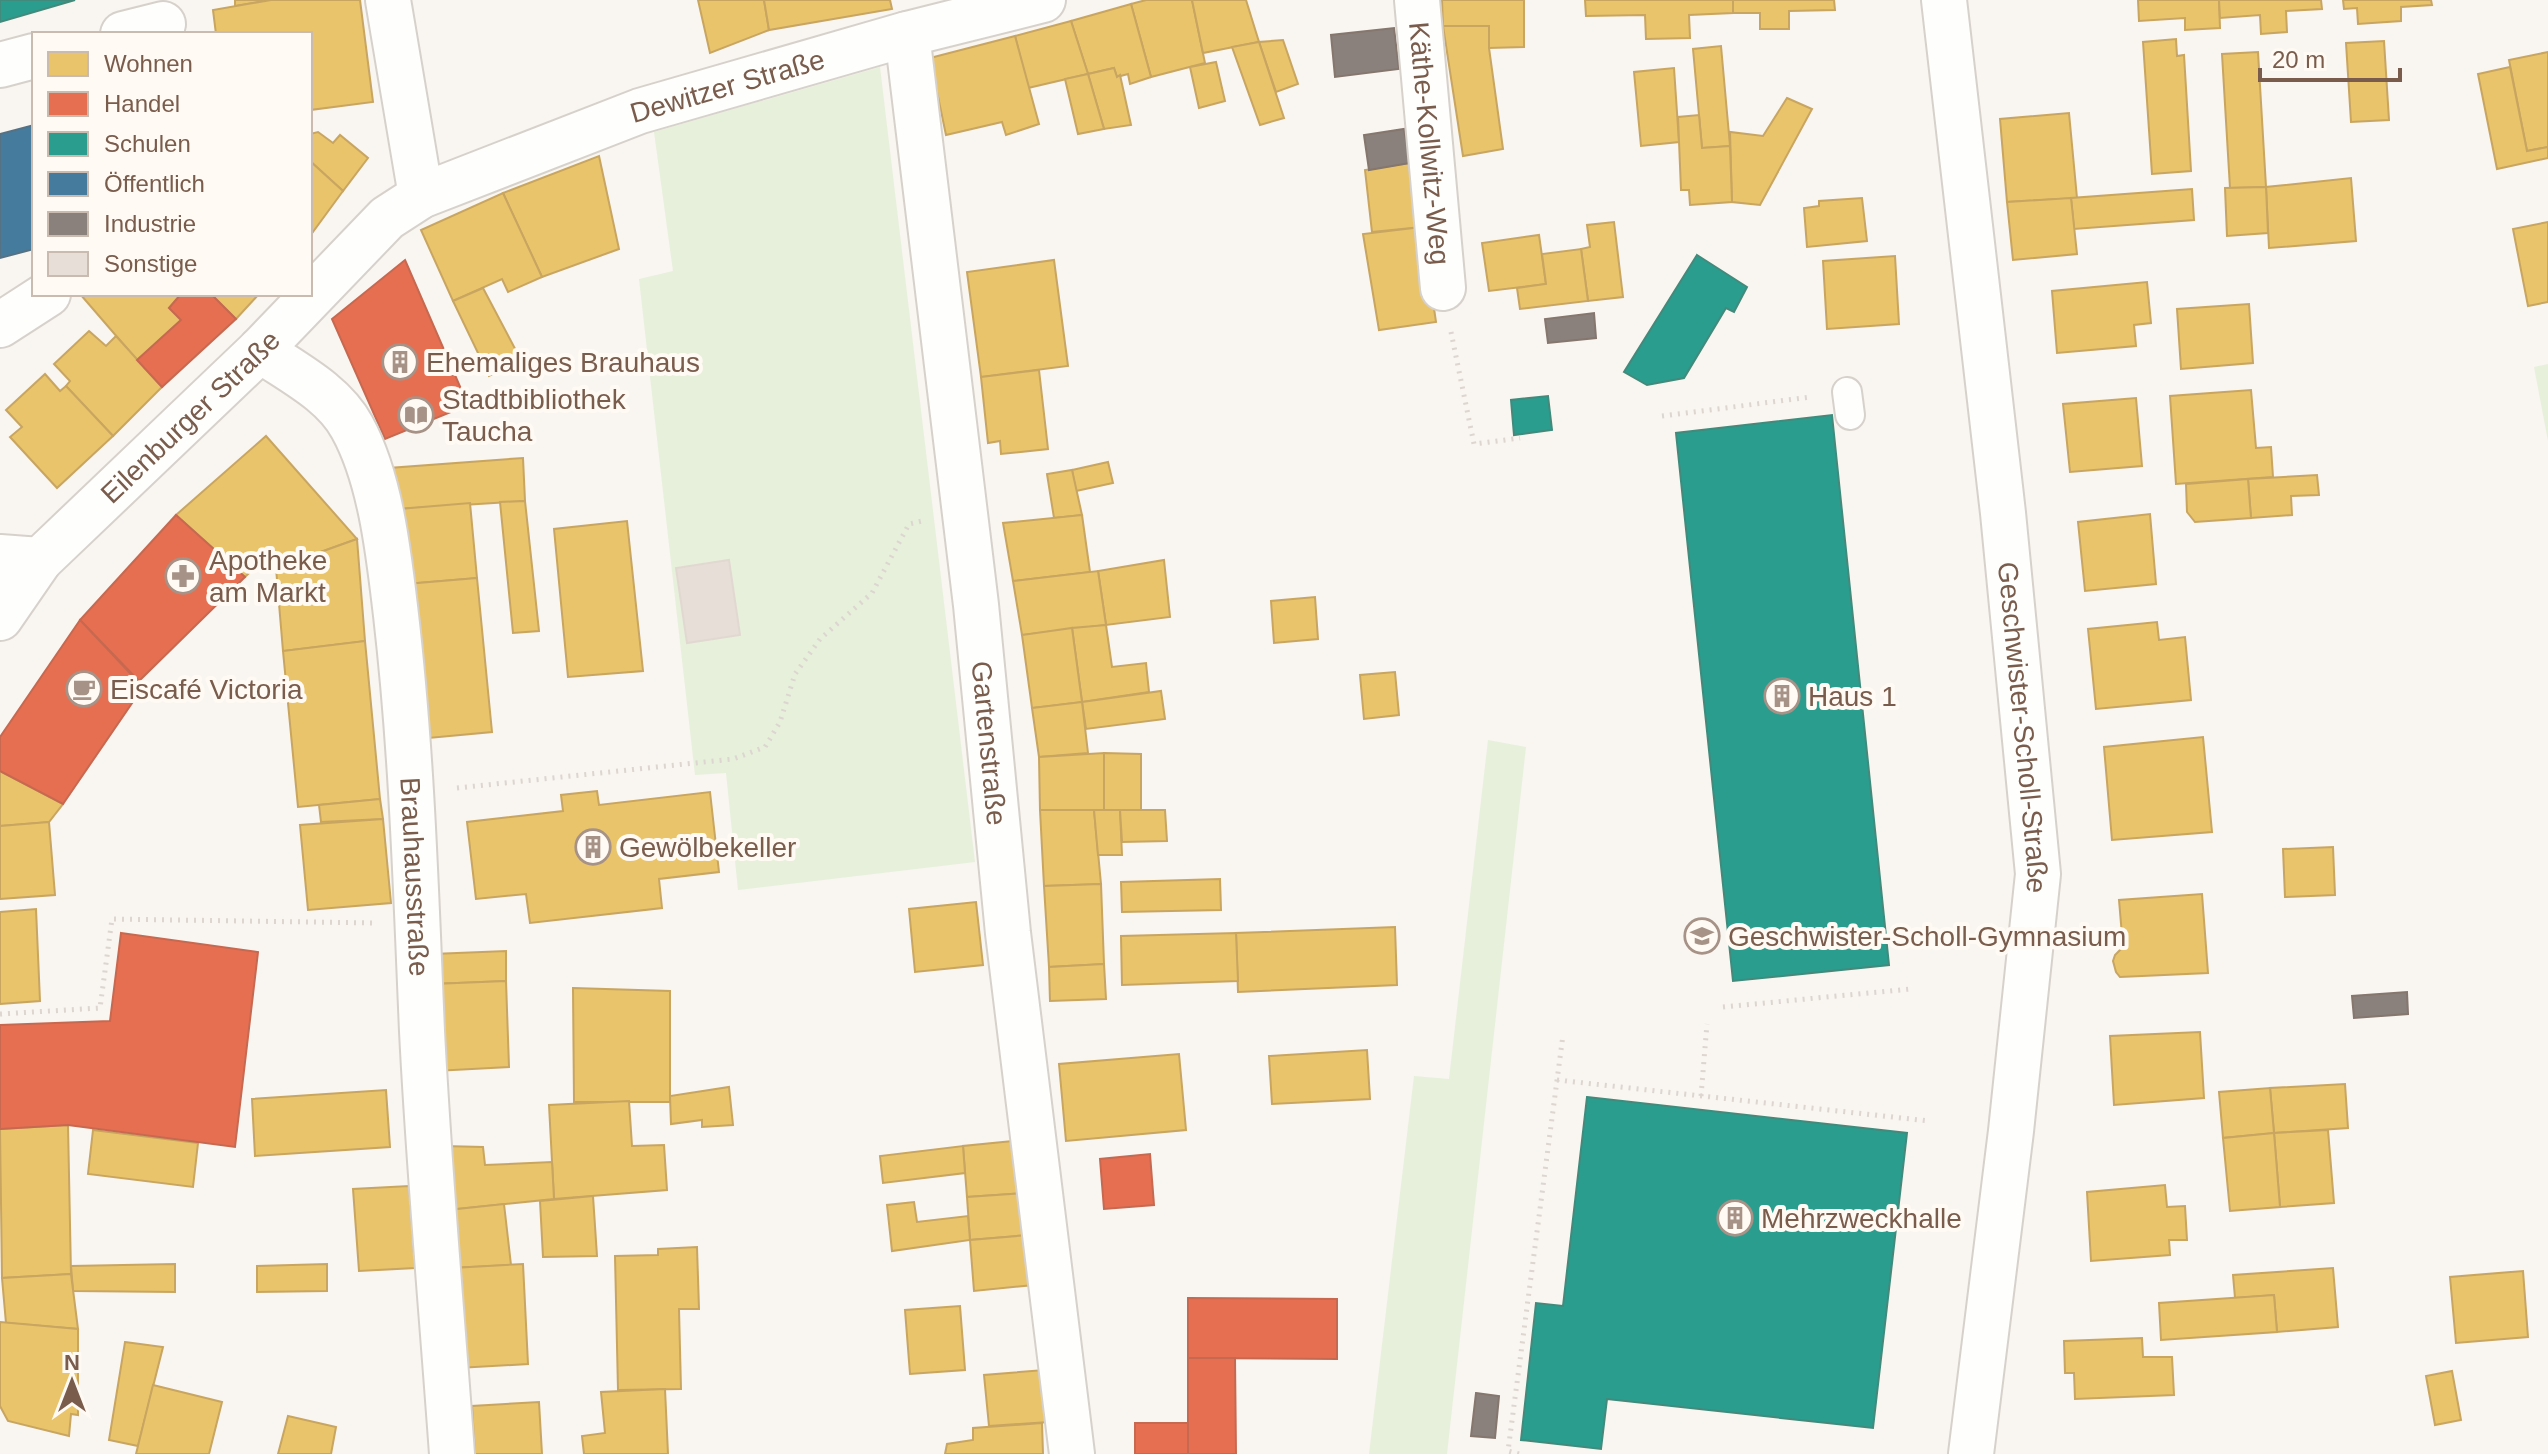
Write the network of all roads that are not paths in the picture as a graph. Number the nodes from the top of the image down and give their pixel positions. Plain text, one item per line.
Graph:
1 (388, 0) edge
2 (1043, 0) edge
3 (1417, 0) edge
4 (1944, 0) edge
5 (907, 34) junction
6 (32, 57) edge
7 (0, 65) edge
8 (421, 196) junction
9 (1443, 288) road end
10 (45, 296) edge
11 (312, 296) edge
12 (312, 296) edge
13 (0, 325) edge
14 (260, 350) junction
15 (20, 559) edge
16 (0, 618) edge
17 (452, 1454) edge
18 (1072, 1454) edge
19 (1971, 1454) edge

1 - 8 street
2 - 5 street, Dewitzer Straße
3 - 9 street, Käthe-Kollwitz-Weg
4 - 19 street, Geschwister-Scholl-Straße
5 - 8 street, Dewitzer Straße
5 - 18 street, Gartenstraße
6 - 7 street
8 - 12 street, Eilenburger Straße
10 - 13 street
11 - 14 street, Eilenburger Straße
14 - 15 street, Eilenburger Straße
14 - 17 street, Brauhausstraße
15 - 16 street, Eilenburger Straße

